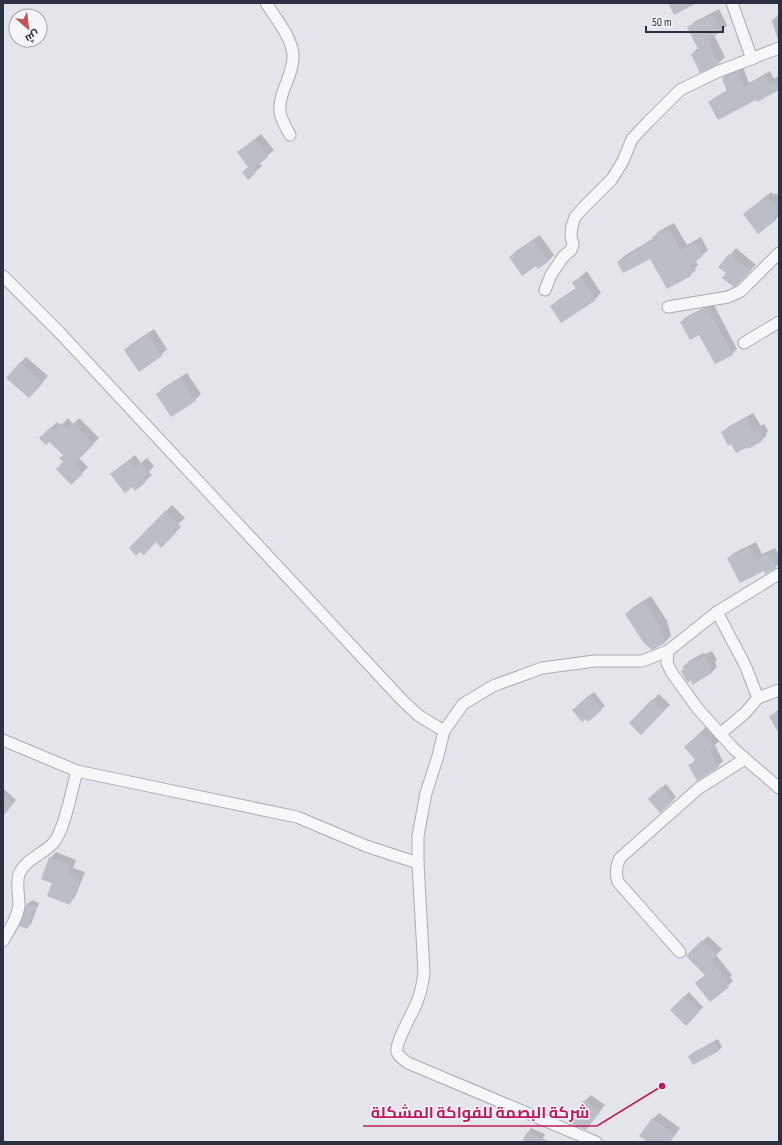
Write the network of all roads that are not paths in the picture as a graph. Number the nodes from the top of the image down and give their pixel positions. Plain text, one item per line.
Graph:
1 (266, 3) edge
2 (732, 3) edge
3 (779, 48) edge
4 (752, 59) junction
5 (290, 135) dead end
6 (779, 253) edge
7 (3, 276) edge
8 (545, 290) dead end
9 (668, 307) dead end
10 (779, 322) edge
11 (744, 343) dead end
12 (779, 574) edge
13 (717, 612) junction
14 (668, 651) junction
15 (779, 690) edge
16 (758, 698) junction
17 (444, 731) junction
18 (720, 734) junction
19 (3, 740) edge
20 (745, 759) junction
21 (77, 771) junction
22 (779, 788) edge
23 (418, 864) junction
24 (3, 941) edge
25 (680, 952) dead end
26 (596, 1142) edge

1 - 5 street
2 - 4 street
3 - 4 street
4 - 8 street
6 - 9 street
7 - 17 street
10 - 11 street
12 - 13 street
13 - 14 street
13 - 16 street
14 - 17 street
14 - 18 street
15 - 16 street
16 - 18 street
17 - 23 street
18 - 20 street
19 - 21 street
20 - 22 street
20 - 25 street
21 - 23 street
21 - 24 street
23 - 26 street

